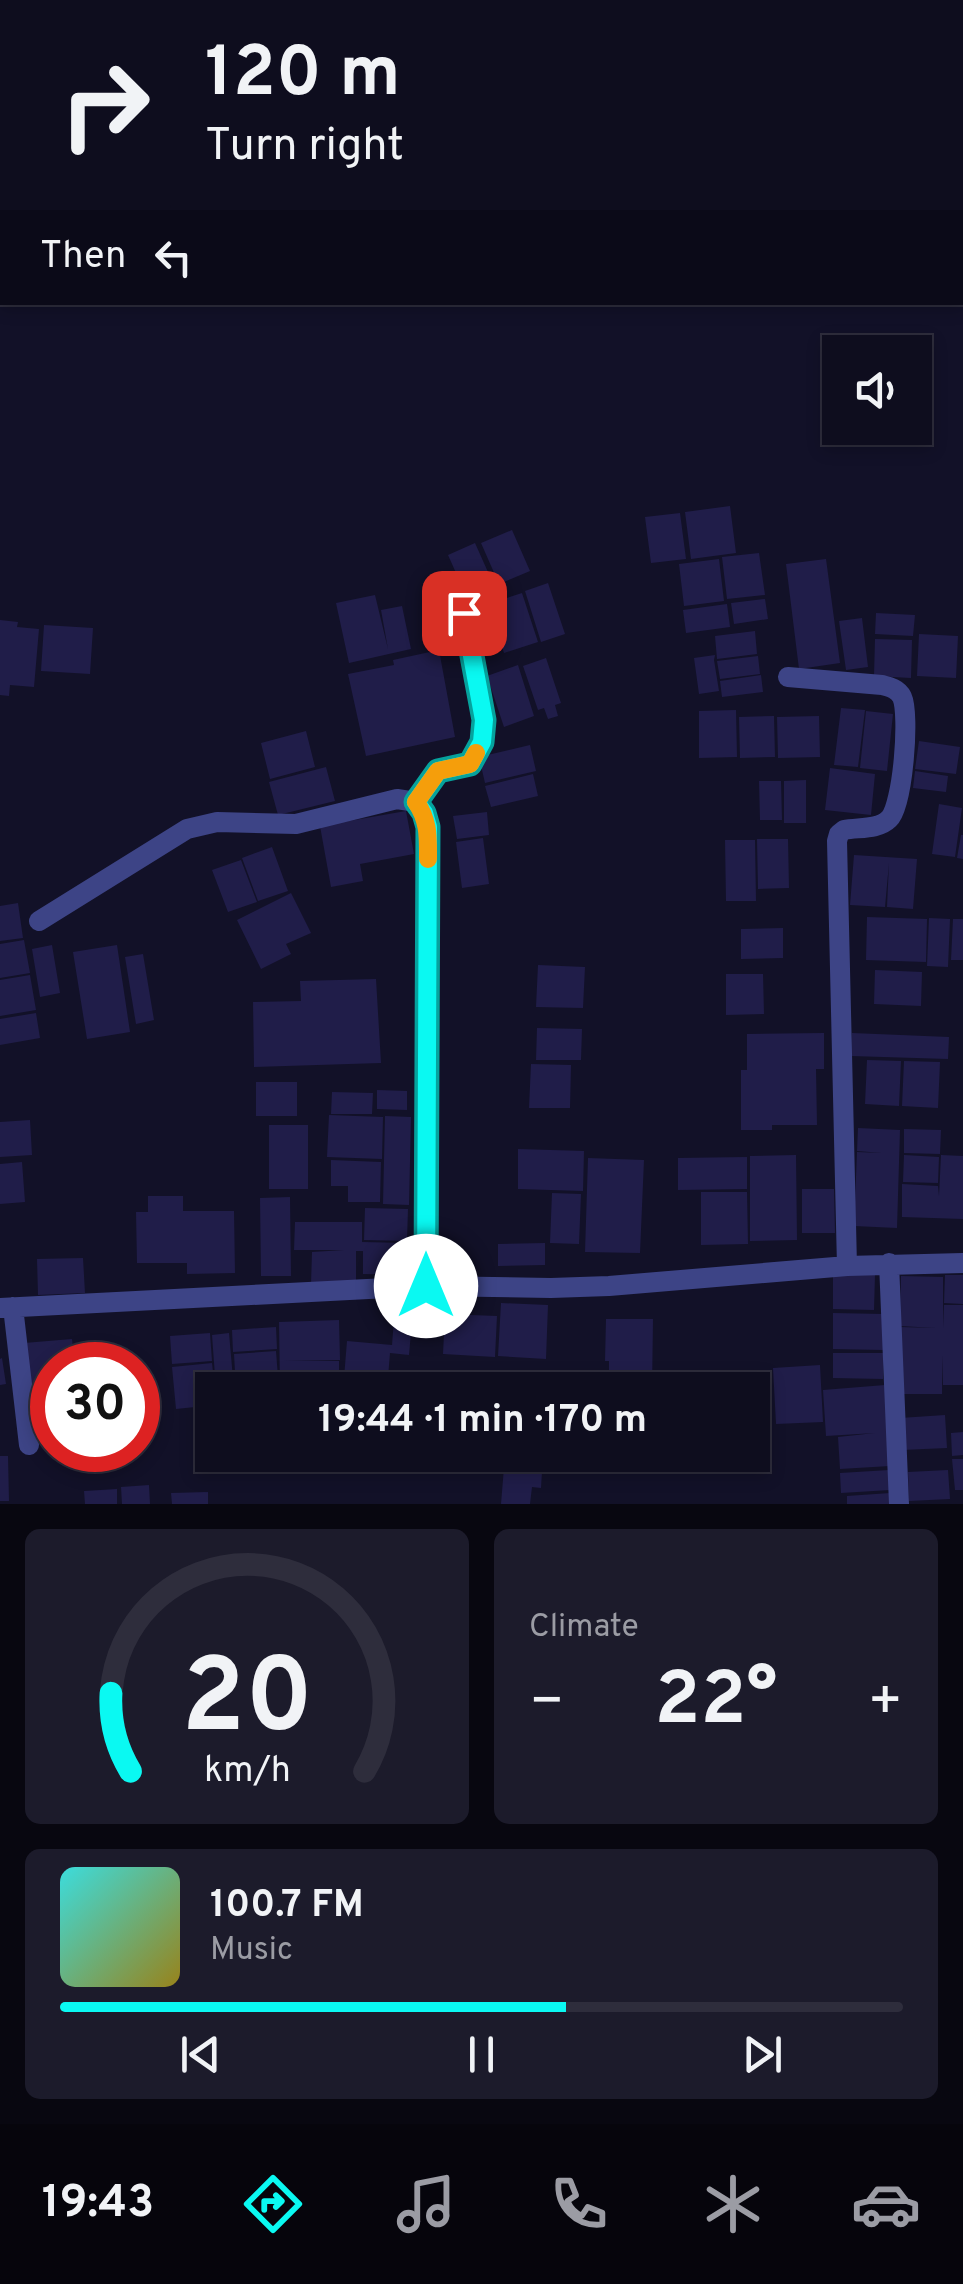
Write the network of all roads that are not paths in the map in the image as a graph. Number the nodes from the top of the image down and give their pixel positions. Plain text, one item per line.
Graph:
1 (464, 613) dead end
2 (788, 677) dead end
3 (416, 802) junction
4 (39, 921) dead end
5 (963, 1263) edge
6 (890, 1264) junction
7 (847, 1266) junction
8 (426, 1286) junction
9 (6, 1307) edge
10 (29, 1445) dead end
11 (899, 1504) edge

1 - 3 street
2 - 7 street
3 - 4 street
3 - 8 street
5 - 6 street
6 - 7 street
6 - 11 street
7 - 8 street
8 - 9 street
9 - 10 street

